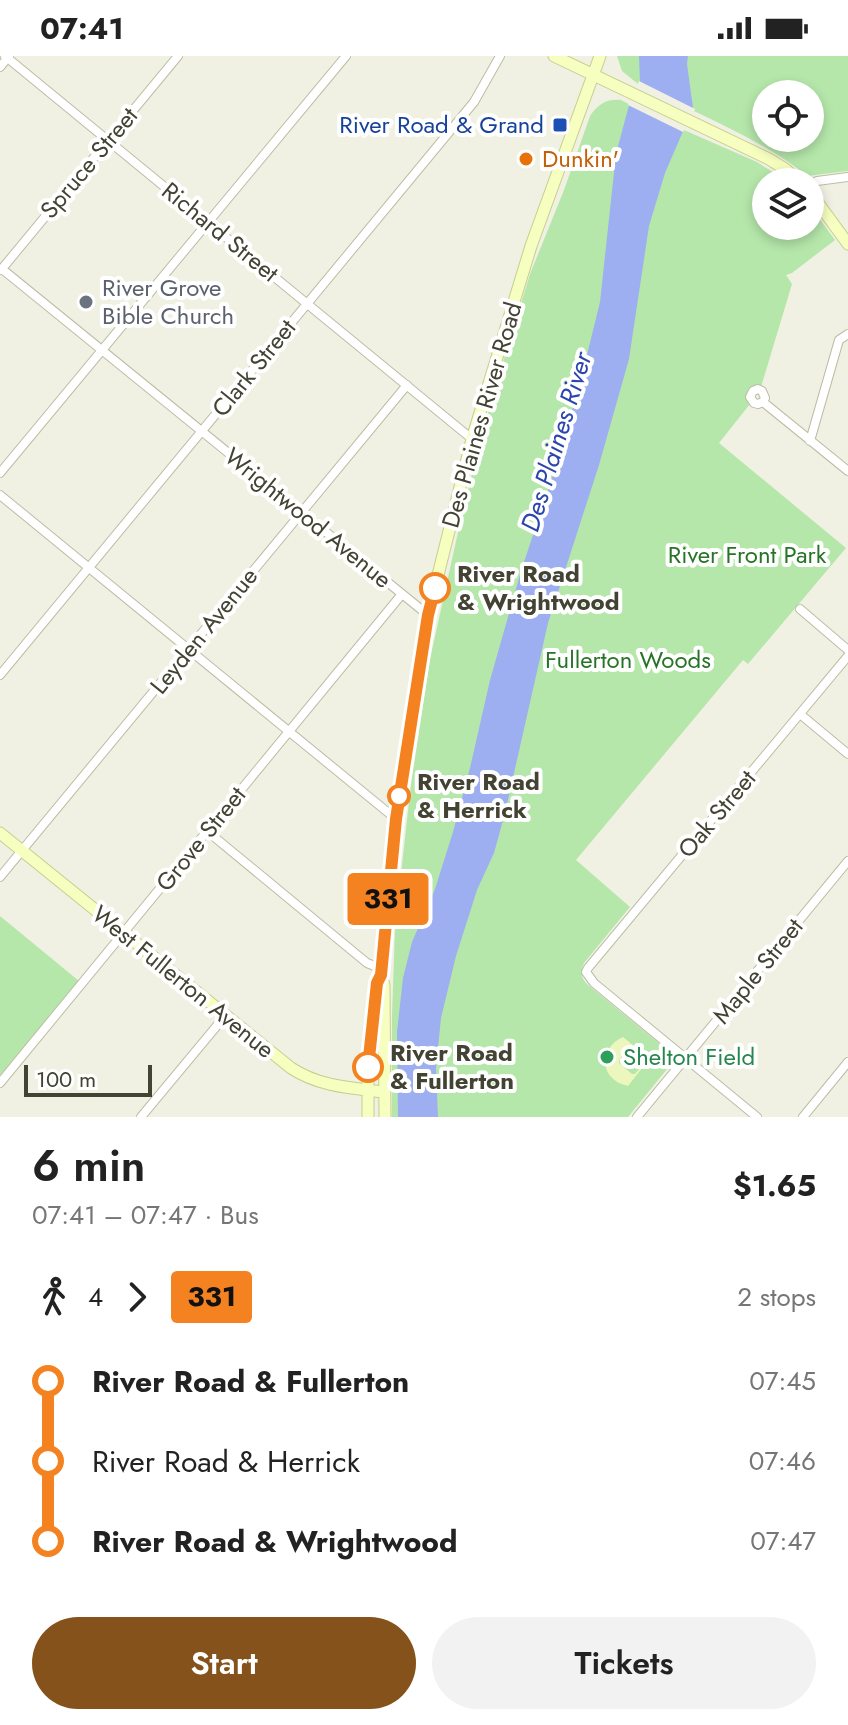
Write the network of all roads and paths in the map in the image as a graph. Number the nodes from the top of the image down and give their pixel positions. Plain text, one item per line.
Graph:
1 (178, 56) edge
2 (346, 56) edge
3 (500, 56) edge
4 (554, 56) edge
5 (600, 56) edge
6 (7, 57) edge
7 (0, 67) edge
8 (593, 75) junction
9 (108, 140) junction
10 (783, 168) edge
11 (848, 177) edge
12 (824, 180) edge
13 (824, 209) edge
14 (208, 223) junction
15 (848, 244) edge
16 (1, 270) edge
17 (307, 304) junction
18 (848, 334) edge
19 (102, 350) junction
20 (407, 385) junction
21 (763, 402) dead end
22 (202, 432) junction
23 (472, 439) junction
24 (810, 441) junction
25 (848, 471) edge
26 (0, 473) edge
27 (0, 495) edge
28 (301, 512) junction
29 (89, 567) junction
30 (402, 594) junction
31 (800, 609) dead end
32 (428, 615) junction
33 (189, 649) junction
34 (848, 650) edge
35 (848, 656) edge
36 (0, 675) edge
37 (800, 714) junction
38 (289, 731) junction
39 (848, 754) edge
40 (396, 819) junction
41 (207, 831) junction
42 (0, 833) edge
43 (22, 851) junction
44 (848, 861) edge
45 (0, 877) edge
46 (123, 933) junction
47 (382, 972) junction
48 (225, 1016) junction
49 (686, 1058) junction
50 (848, 1062) edge
51 (0, 1083) edge
52 (368, 1090) junction
53 (384, 1092) junction
54 (141, 1117) edge
55 (368, 1117) edge
56 (385, 1117) edge
57 (637, 1117) edge
58 (757, 1117) edge
59 (803, 1117) edge

1 - 9 street, Spruce Street
2 - 14 street
3 - 17 street, Clark Street
4 - 8 main road
5 - 8 main road, Des Plaines River Road
6 - 7 street
6 - 9 street, Richard Street
8 - 10 main road
8 - 23 main road, Des Plaines River Road
9 - 14 street, Richard Street
9 - 16 street, Spruce Street
11 - 12 street
13 - 15 main road
14 - 17 street, Richard Street
14 - 19 street
16 - 19 street, Wrightwood Avenue
17 - 20 street, Richard Street
17 - 22 street, Clark Street
18 - 24 street
19 - 22 street, Wrightwood Avenue
19 - 26 street
20 - 23 street, Richard Street
20 - 28 street, Leyden Avenue
21 - 24 street
22 - 28 street, Wrightwood Avenue
22 - 29 street, Clark Street
23 - 32 main road, Des Plaines River Road
24 - 25 street
27 - 29 street
28 - 30 street, Wrightwood Avenue
28 - 33 street, Leyden Avenue
29 - 33 street
29 - 36 street, Clark Street
30 - 32 street, Wrightwood Avenue
30 - 38 street, Grove Street
31 - 34 street
32 - 40 main road, Des Plaines River Road
33 - 38 street
33 - 43 street, Leyden Avenue
35 - 37 street, Oak Street
37 - 39 street
37 - 49 street, Oak Street
38 - 40 street
38 - 41 street, Grove Street
40 - 47 main road, Des Plaines River Road
41 - 46 street, Grove Street
41 - 47 street
42 - 43 main road, West Fullerton Avenue
43 - 45 street, Leyden Avenue
43 - 46 main road, West Fullerton Avenue
44 - 49 street, Maple Street
46 - 48 main road, West Fullerton Avenue
46 - 51 street, Grove Street
47 - 52 main road, Des Plaines River Road
47 - 53 main road, Des Plaines River Road
48 - 52 main road, West Fullerton Avenue
48 - 54 street
49 - 57 street, Maple Street
49 - 58 street
50 - 59 street
52 - 53 main road, West Fullerton Avenue
52 - 55 main road, Des Plaines River Road
53 - 56 main road, Des Plaines River Road

